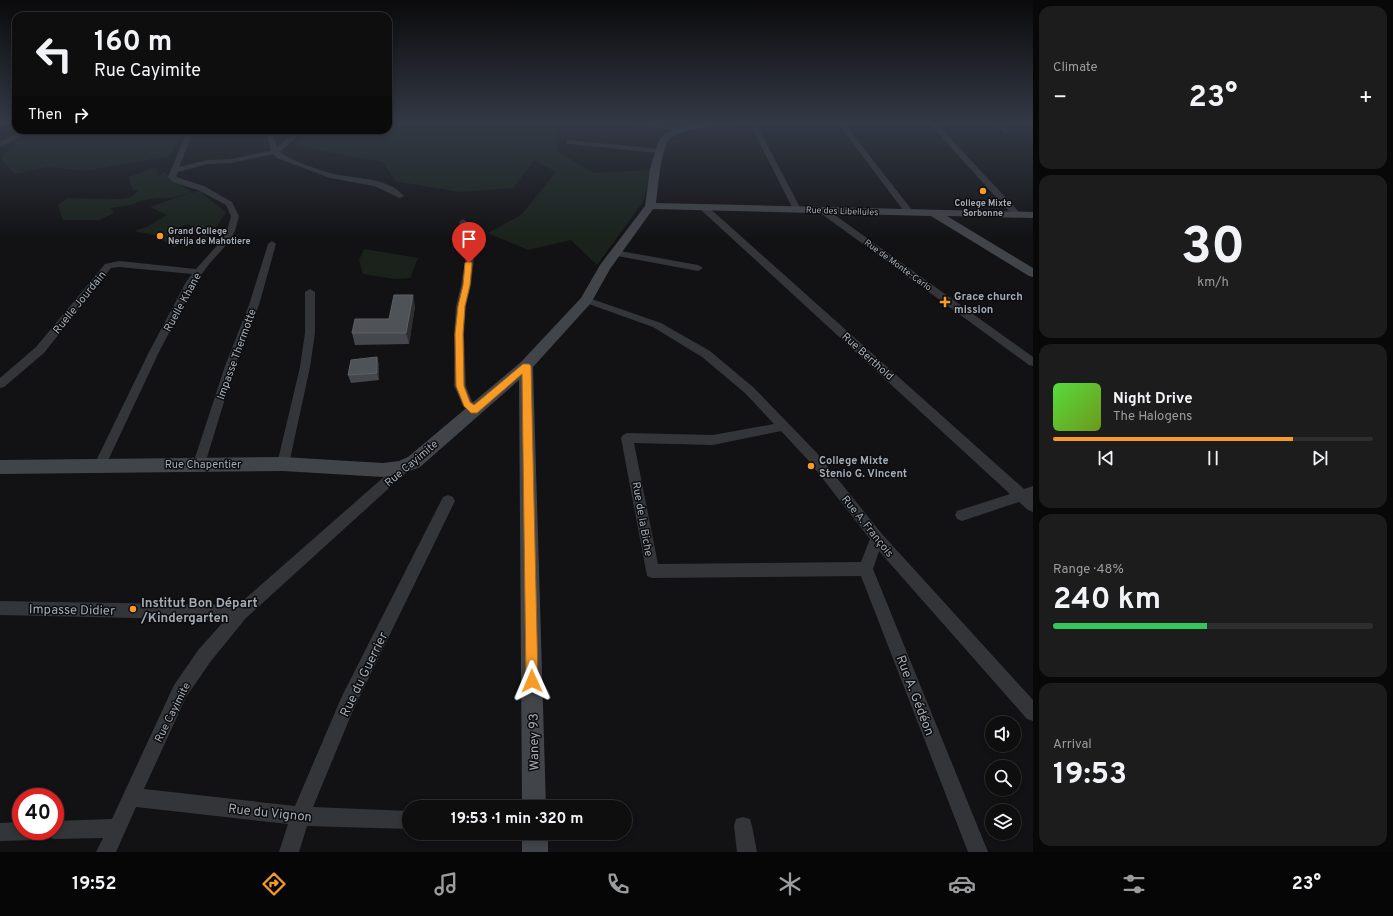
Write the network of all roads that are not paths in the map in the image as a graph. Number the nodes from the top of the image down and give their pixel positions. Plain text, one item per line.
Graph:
1 (176, 162) edge
2 (211, 162) edge
3 (295, 162) edge
4 (657, 162) edge
5 (773, 162) edge
6 (870, 162) edge
7 (968, 162) edge
8 (176, 170) junction
9 (400, 196) dead end
10 (650, 206) junction
11 (703, 207) junction
12 (797, 209) junction
13 (822, 210) junction
14 (909, 212) junction
15 (934, 213) junction
16 (1017, 215) junction
17 (1033, 215) edge
18 (464, 222) dead end
19 (272, 244) dead end
20 (615, 253) junction
21 (698, 268) dead end
22 (199, 272) junction
23 (1033, 273) edge
24 (310, 292) dead end
25 (586, 300) junction
26 (1033, 362) edge
27 (526, 366) junction
28 (0, 384) edge
29 (474, 410) junction
30 (785, 426) junction
31 (199, 464) junction
32 (282, 464) junction
33 (100, 465) junction
34 (405, 466) junction
35 (3, 470) edge
36 (1027, 494) edge
37 (448, 501) dead end
38 (1033, 506) edge
39 (962, 515) dead end
40 (876, 538) junction
41 (866, 569) junction
42 (0, 608) edge
43 (241, 613) junction
44 (1033, 713) edge
45 (132, 796) junction
46 (534, 800) edge
47 (300, 816) junction
48 (402, 820) edge
49 (743, 826) dead end
50 (118, 828) junction
51 (64, 830) edge
52 (0, 832) edge
53 (12, 832) edge
54 (535, 840) edge
55 (106, 852) edge
56 (289, 852) edge
57 (535, 852) edge
58 (747, 852) edge
59 (978, 852) edge

1 - 8 street
2 - 8 street
3 - 9 street
4 - 10 street, Rue Cayimite
5 - 12 street
6 - 14 street
7 - 16 street
8 - 22 street, Ruelle Khane
10 - 11 street, Rue des Libellules
10 - 20 street, Rue Cayimite
11 - 12 street, Rue des Libellules
11 - 36 street, Rue Berthold
12 - 13 street, Rue des Libellules
13 - 14 street, Rue des Libellules
13 - 26 street, Rue de Monte-Carlo
14 - 15 street, Rue des Libellules
15 - 16 street, Rue des Libellules
15 - 23 street
16 - 17 street, Rue des Libellules
18 - 29 street
19 - 31 street, Impasse Thermotte
20 - 21 street
20 - 25 street, Rue Cayimite
22 - 28 street, Ruelle Jourdain
22 - 33 street, Ruelle Khane
24 - 32 street
25 - 27 street, Rue Cayimite
25 - 30 street, Rue A. François
27 - 29 street, Rue Cayimite
27 - 46 street, Waney 93
29 - 34 street, Rue Cayimite
30 - 40 street, Rue A. François
30 - 41 street, Rue de la Biche
31 - 32 street, Rue Chapentier
31 - 33 street, Rue Chapentier
32 - 34 street, Rue Chapentier
33 - 35 street, Rue Chapentier
34 - 43 street, Rue Cayimite
36 - 38 street, Rue Berthold
36 - 39 street
37 - 47 street, Rue du Guerrier
40 - 41 street
40 - 44 street, Rue A. François
41 - 59 street, Rue A. Gédéon
42 - 43 street, Impasse Didier
43 - 45 street, Rue Cayimite
45 - 47 street, Rue du Vignon
45 - 50 street, Rue Cayimite
47 - 48 street, Rue du Vignon
47 - 56 street, Rue du Guerrier
49 - 58 street
50 - 51 street
50 - 55 street, Rue Cayimite
52 - 53 street
54 - 57 street

